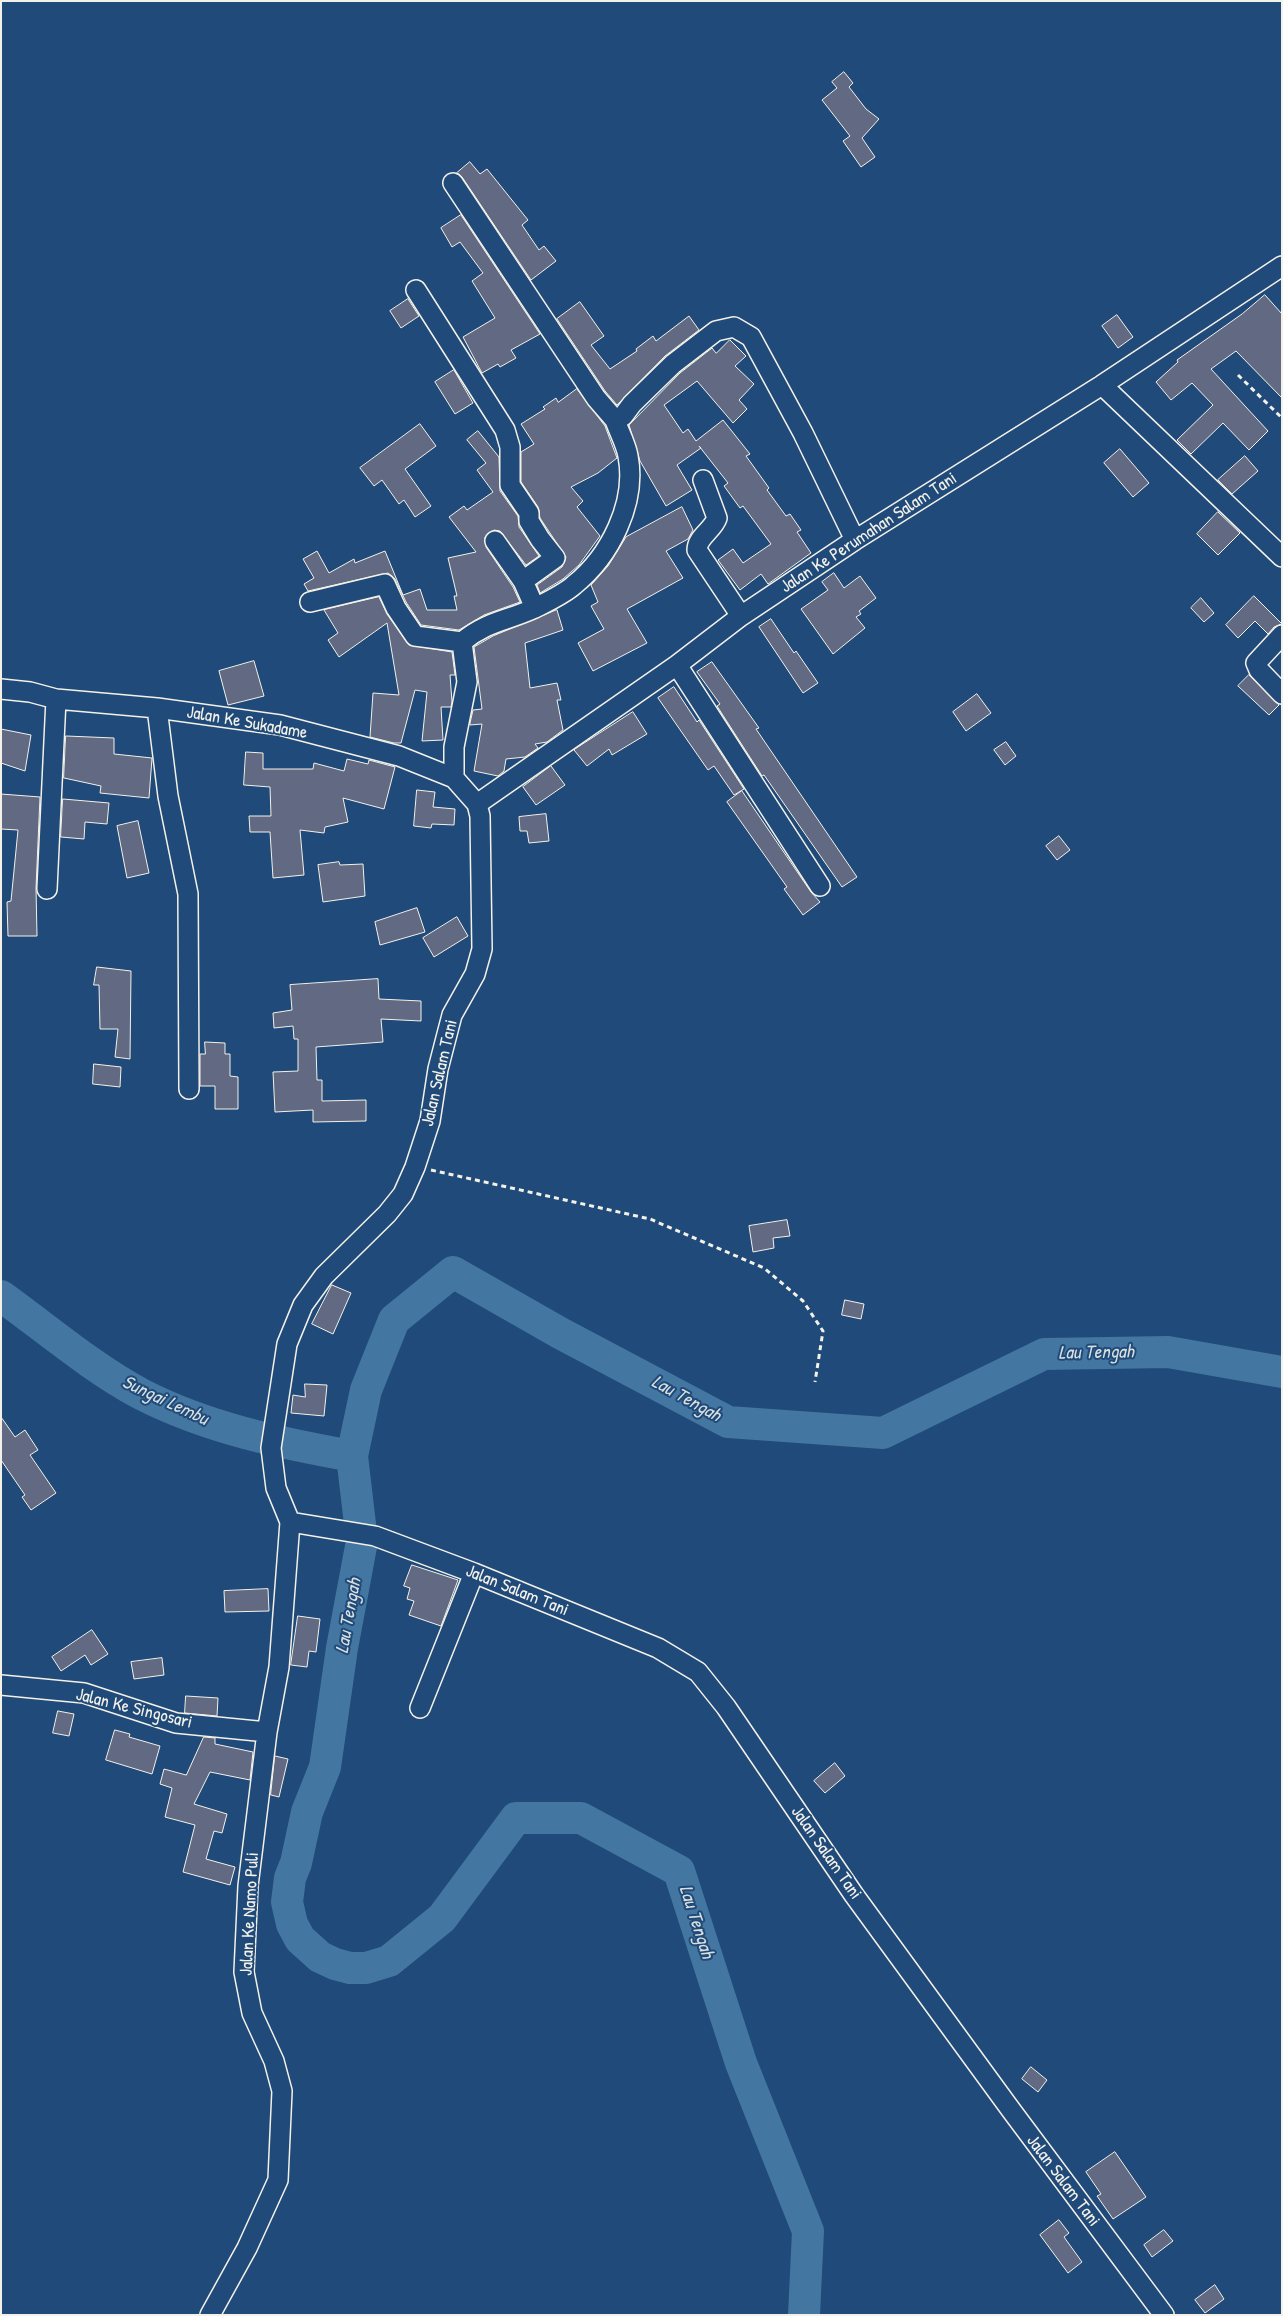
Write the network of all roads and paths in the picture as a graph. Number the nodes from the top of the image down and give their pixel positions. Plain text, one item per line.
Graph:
1 (453, 182) dead end
2 (1278, 276) edge
3 (416, 290) dead end
4 (1238, 375) dead end
5 (1102, 385) junction
6 (1282, 418) edge
7 (615, 420) junction
8 (703, 480) dead end
9 (855, 540) junction
10 (494, 541) dead end
11 (1282, 557) edge
12 (523, 581) junction
13 (310, 602) dead end
14 (535, 608) junction
15 (741, 616) junction
16 (1282, 635) edge
17 (462, 642) junction
18 (677, 665) junction
19 (1, 689) edge
20 (1282, 694) edge
21 (56, 699) junction
22 (157, 708) junction
23 (454, 778) junction
24 (477, 804) junction
25 (820, 886) dead end
26 (47, 889) dead end
27 (189, 1089) dead end
28 (415, 1167) junction
29 (815, 1382) dead end
30 (290, 1522) junction
31 (474, 1573) junction
32 (1, 1685) edge
33 (420, 1708) dead end
34 (268, 1732) junction
35 (210, 2315) edge
36 (1164, 2315) edge

1 - 7 street
2 - 5 street, Jalan Ke Perumahan Salam Tani
3 - 12 street
4 - 6 path
5 - 9 street, Jalan Ke Perumahan Salam Tani
5 - 11 street
7 - 9 street
7 - 14 street
8 - 15 street
9 - 15 street, Jalan Ke Perumahan Salam Tani
10 - 12 street
12 - 14 street
13 - 17 street
14 - 17 street
15 - 18 street, Jalan Ke Perumahan Salam Tani
16 - 20 street
17 - 23 street
18 - 24 street, Jalan Ke Perumahan Salam Tani
18 - 25 street
19 - 21 street, Jalan Ke Sukadame
21 - 22 street, Jalan Ke Sukadame
21 - 26 street
22 - 23 street, Jalan Ke Sukadame
22 - 27 street
23 - 24 street, Jalan Ke Sukadame
24 - 28 street, Jalan Salam Tani
28 - 29 path
28 - 30 street, Jalan Salam Tani
30 - 31 street, Jalan Salam Tani
30 - 34 street, Jalan Ke Namo Puli
31 - 33 street
31 - 36 street, Jalan Salam Tani
32 - 34 street, Jalan Ke Singosari
34 - 35 street, Jalan Ke Namo Puli

